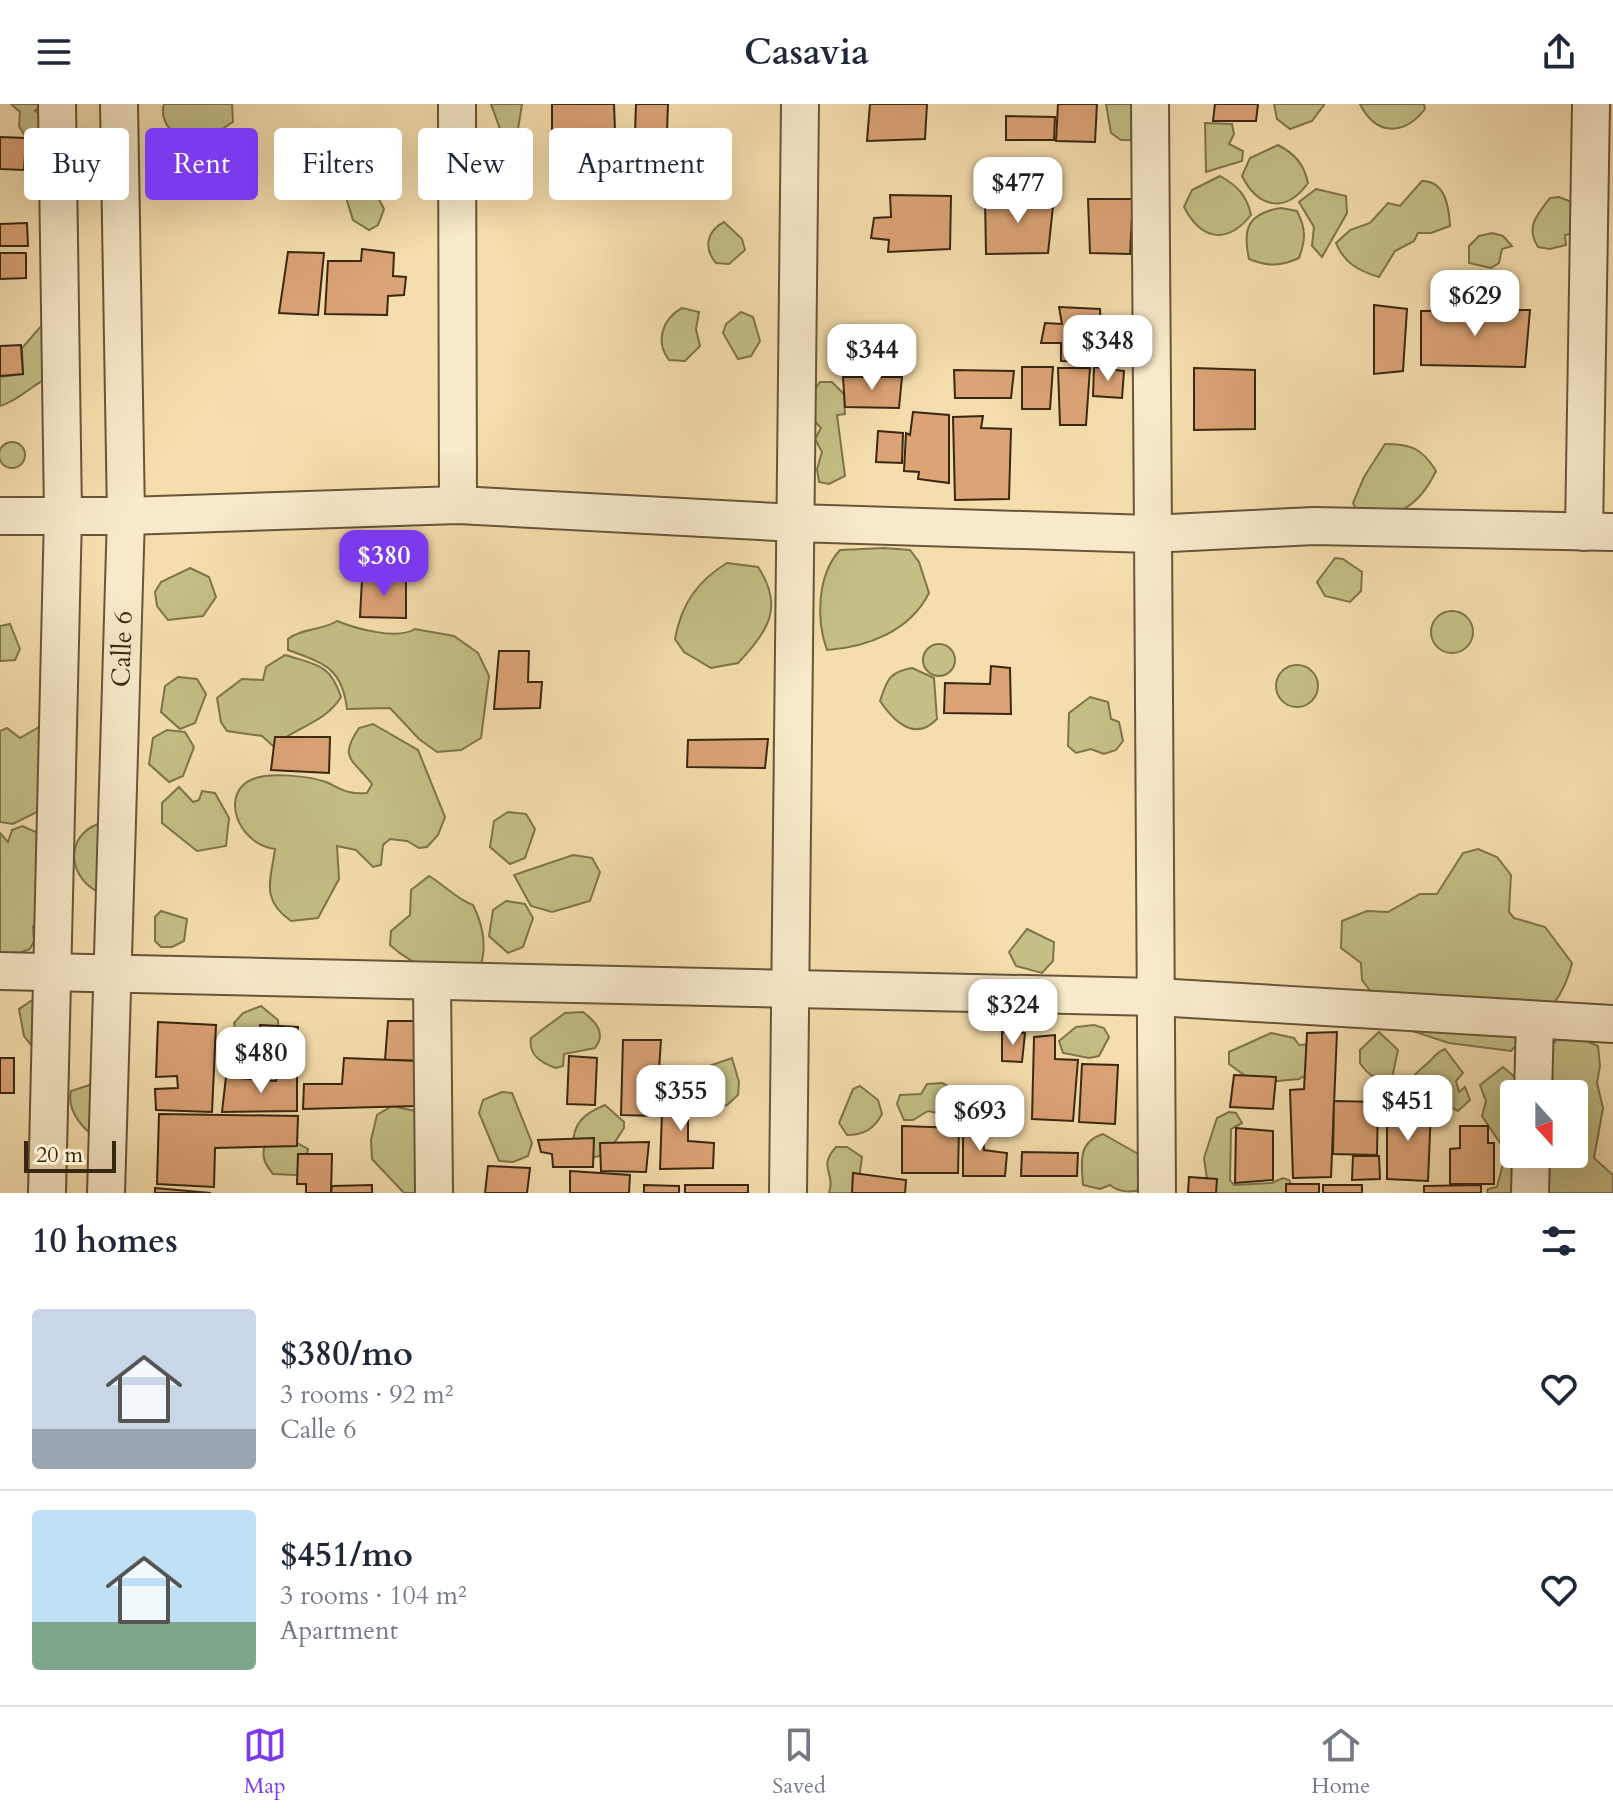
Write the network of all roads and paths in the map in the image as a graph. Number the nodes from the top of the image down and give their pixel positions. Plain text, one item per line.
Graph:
1 (57, 104) edge
2 (119, 104) edge
3 (457, 104) edge
4 (800, 104) edge
5 (1150, 104) edge
6 (1591, 104) edge
7 (458, 505) junction
8 (63, 515) junction
9 (0, 516) edge
10 (126, 516) junction
11 (796, 523) junction
12 (1599, 532) edge
13 (1150, 534) junction
14 (0, 971) edge
15 (51, 972) junction
16 (110, 974) junction
17 (432, 982) junction
18 (789, 989) junction
19 (1156, 997) junction
20 (1535, 1021) junction
21 (1613, 1024) edge
22 (1533, 1080) edge
23 (1531, 1168) edge
24 (47, 1193) edge
25 (106, 1193) edge
26 (434, 1193) edge
27 (788, 1193) edge
28 (1157, 1193) edge
29 (1530, 1193) edge

1 - 8 street
2 - 10 street, Calle 6
3 - 7 street
4 - 11 street
5 - 13 street
6 - 12 street
7 - 10 street
7 - 11 street
8 - 9 street
8 - 10 street
8 - 15 street
10 - 16 street, Calle 6
11 - 13 street
11 - 18 street
12 - 13 street
13 - 19 street
14 - 15 street
15 - 16 street
15 - 24 street
16 - 17 street
16 - 25 street, Calle 6
17 - 18 street
17 - 26 street
18 - 19 street
18 - 27 street
19 - 20 street
19 - 28 street
20 - 21 street
20 - 22 street
23 - 29 street

